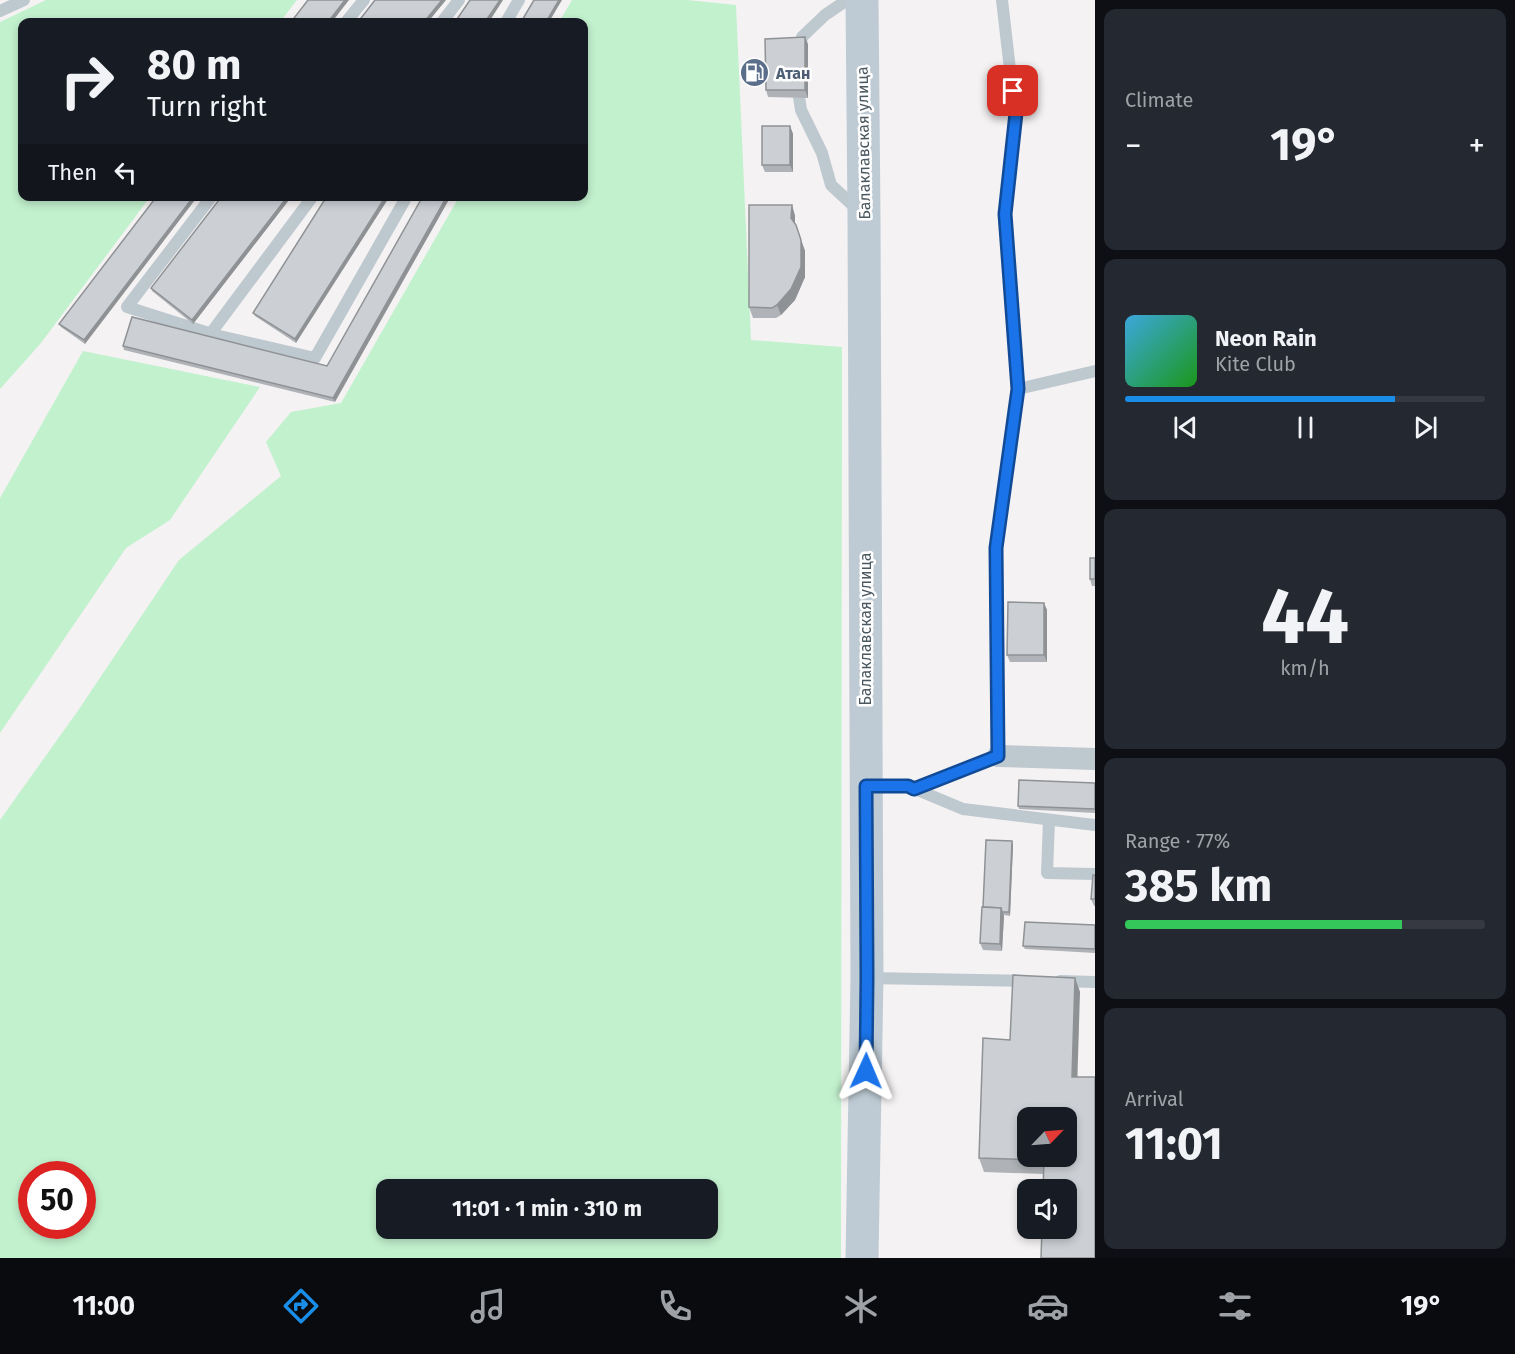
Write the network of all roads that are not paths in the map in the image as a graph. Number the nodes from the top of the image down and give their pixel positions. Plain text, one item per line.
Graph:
1 (24, 0) edge
2 (364, 0) edge
3 (459, 0) edge
4 (519, 0) edge
5 (847, 0) edge
6 (862, 0) edge
7 (1002, 0) edge
8 (0, 11) edge
9 (349, 18) edge
10 (445, 18) edge
11 (508, 18) edge
12 (208, 201) edge
13 (309, 201) edge
14 (404, 201) edge
15 (864, 216) junction
16 (211, 333) junction
17 (1095, 371) edge
18 (1018, 389) junction
19 (998, 756) junction
20 (1095, 759) edge
21 (866, 786) junction
22 (914, 789) junction
23 (1049, 820) junction
24 (1095, 825) edge
25 (1095, 874) edge
26 (867, 978) junction
27 (1095, 982) edge
28 (862, 1258) edge

1 - 8 lane
2 - 9 lane
3 - 10 lane
4 - 11 lane
5 - 15 lane
6 - 15 main road, Балаклавская улица
7 - 18 lane
12 - 16 lane
13 - 16 lane
14 - 16 lane
15 - 21 main road, Балаклавская улица
17 - 18 lane
18 - 19 lane
19 - 20 street
19 - 22 lane
21 - 22 lane
21 - 26 main road, Балаклавская улица
22 - 23 lane
23 - 24 lane
23 - 25 lane
26 - 27 lane
26 - 28 main road, Балаклавская улица

